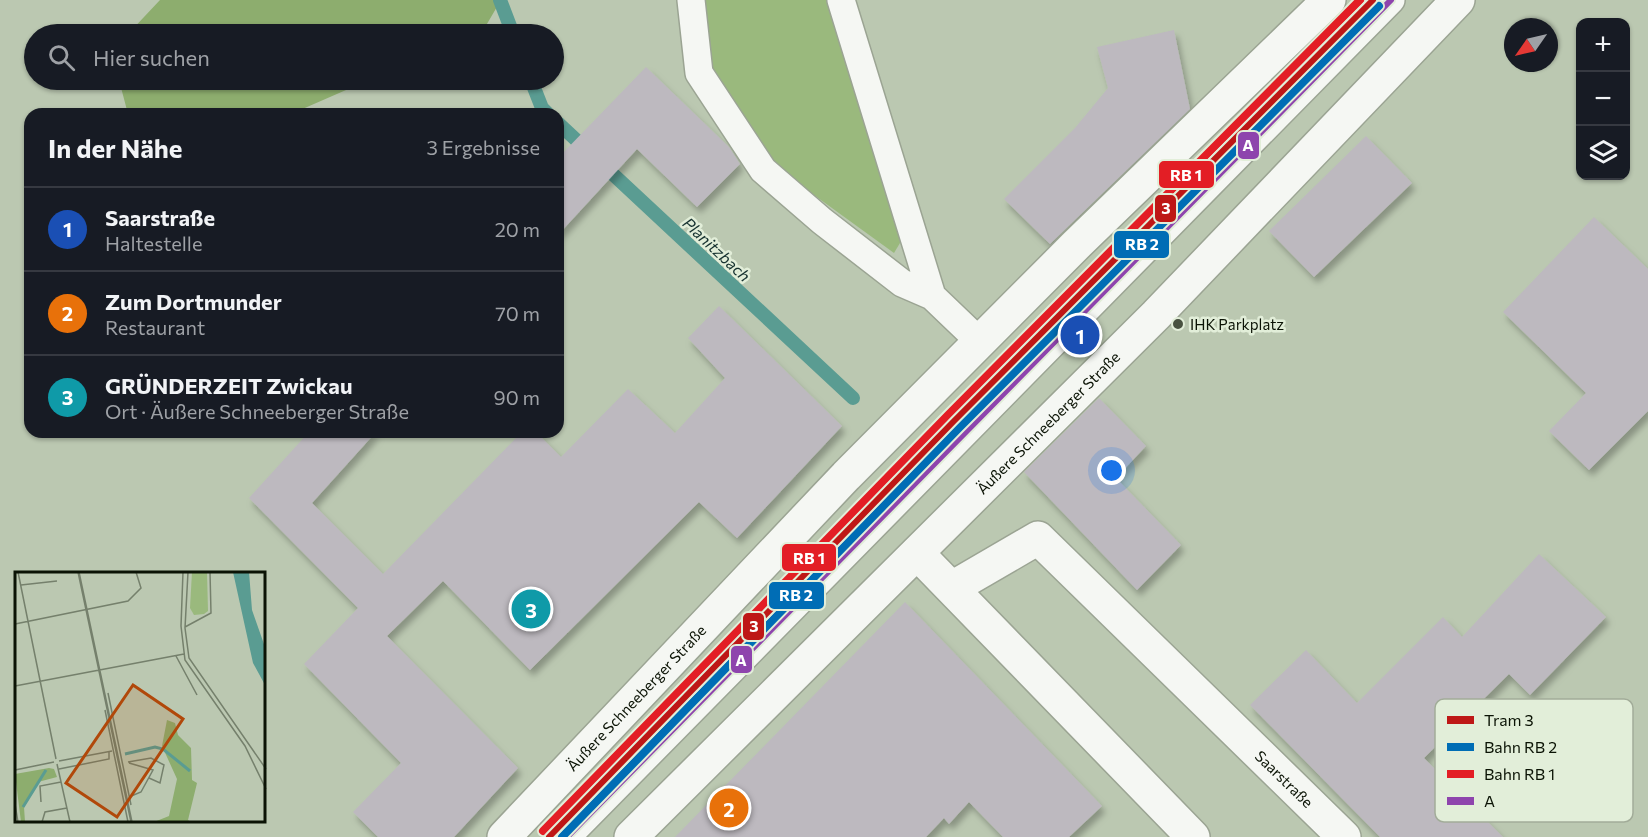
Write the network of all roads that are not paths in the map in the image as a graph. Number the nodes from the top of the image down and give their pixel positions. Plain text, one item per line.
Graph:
1 (691, 0) edge
2 (840, 0) edge
3 (1391, 0) edge
4 (1458, 0) edge
5 (1314, 5) edge
6 (932, 296) junction
7 (979, 341) junction
8 (917, 553) junction
9 (952, 588) junction
10 (504, 837) edge
11 (567, 837) edge
12 (631, 837) edge
13 (1193, 837) edge
14 (1344, 837) edge

1 - 6 lane
2 - 6 lane
3 - 11 lane
4 - 8 street, Äußere Schneeberger Straße
5 - 7 street, Äußere Schneeberger Straße
6 - 7 lane
7 - 10 street, Äußere Schneeberger Straße
8 - 9 street
8 - 12 street, Äußere Schneeberger Straße
9 - 13 street
9 - 14 street, Saarstraße

